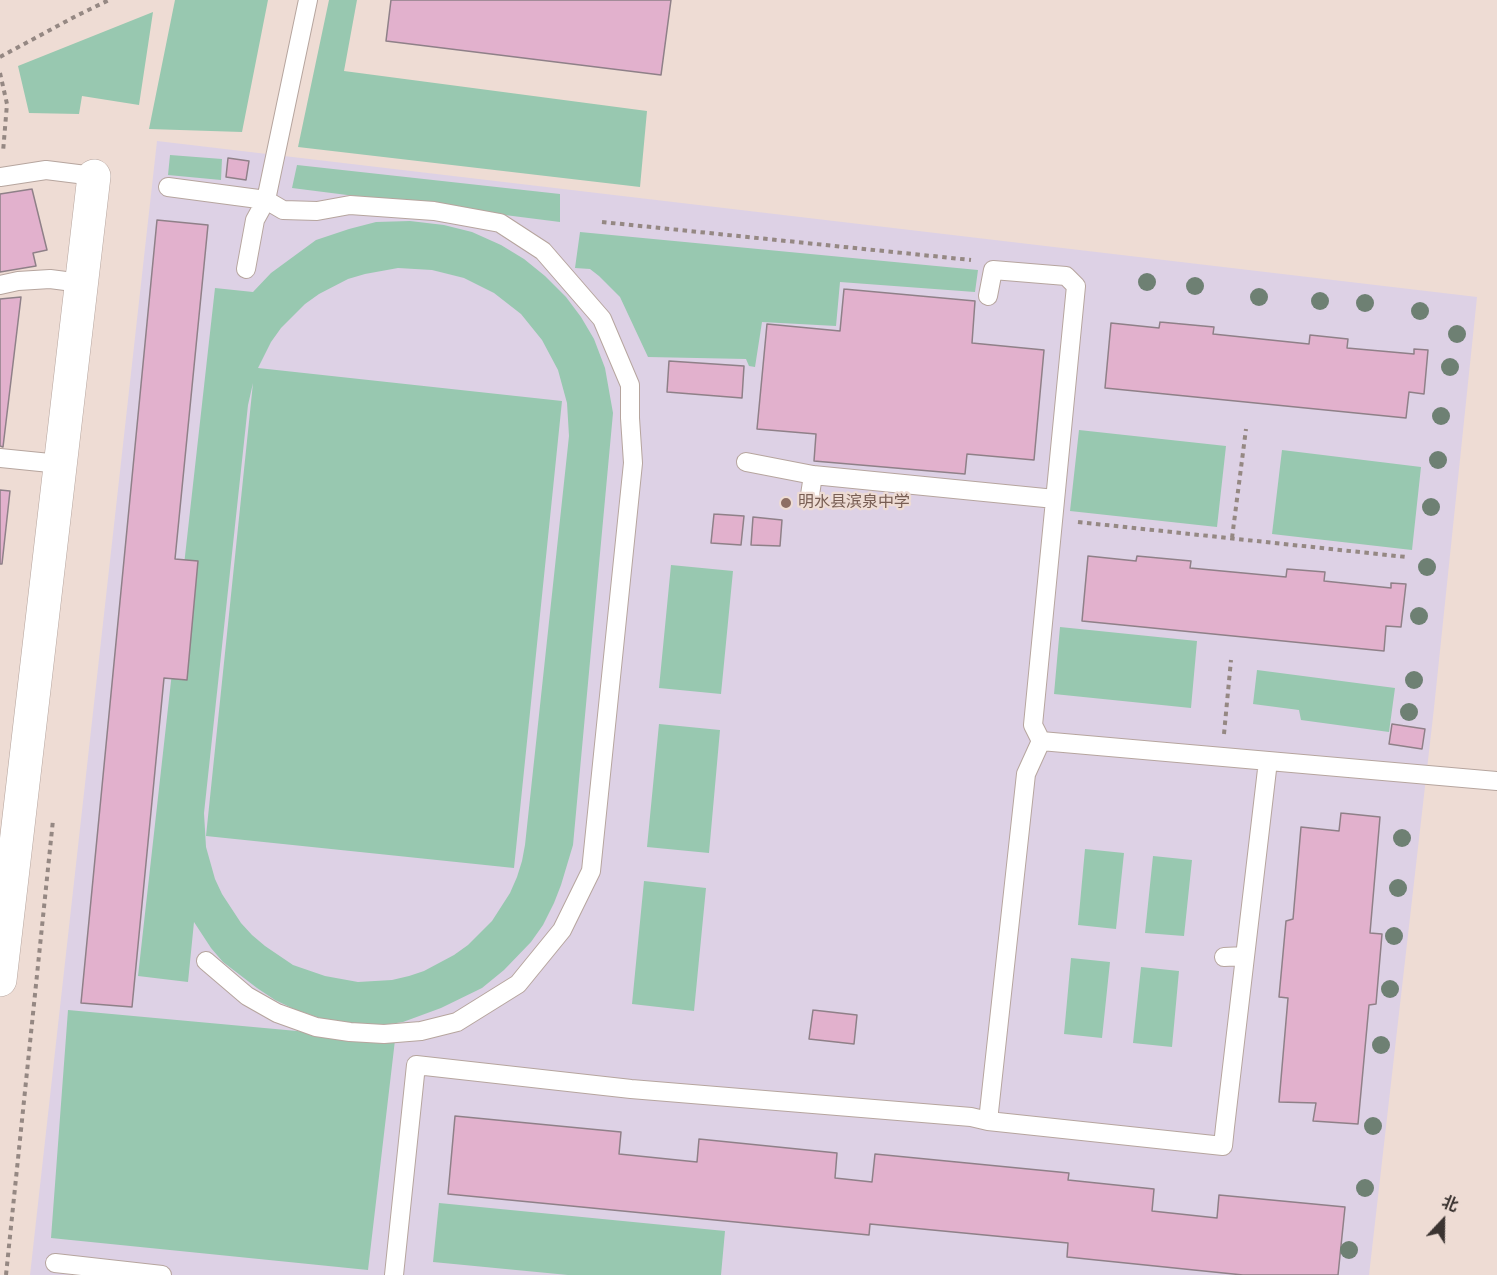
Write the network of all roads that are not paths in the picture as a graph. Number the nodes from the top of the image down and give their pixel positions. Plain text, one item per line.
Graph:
1 (308, 0) edge
2 (94, 176) joint
3 (1, 177) edge
4 (168, 187) dead end
5 (266, 200) junction
6 (246, 268) dead end
7 (81, 283) junction
8 (0, 285) edge
9 (988, 296) dead end
10 (0, 458) edge
11 (746, 462) dead end
12 (60, 464) junction
13 (813, 475) junction
14 (810, 495) dead end
15 (1055, 499) junction
16 (1041, 741) junction
17 (1268, 761) junction
18 (1497, 781) edge
19 (1245, 956) junction
20 (1224, 957) dead end
21 (206, 962) dead end
22 (0, 980) edge
23 (988, 1121) junction
24 (55, 1263) dead end
25 (162, 1275) edge
26 (394, 1275) edge

1 - 5 lane
2 - 3 lane
2 - 7 street
4 - 5 lane
5 - 6 lane
5 - 21 lane
7 - 8 lane
7 - 12 street
9 - 15 lane
10 - 12 lane
11 - 13 lane
12 - 22 street
13 - 14 lane
13 - 15 lane
15 - 16 lane
16 - 17 lane
16 - 23 lane
17 - 18 lane
17 - 19 lane
19 - 20 lane
19 - 23 lane
23 - 26 lane
24 - 25 lane

